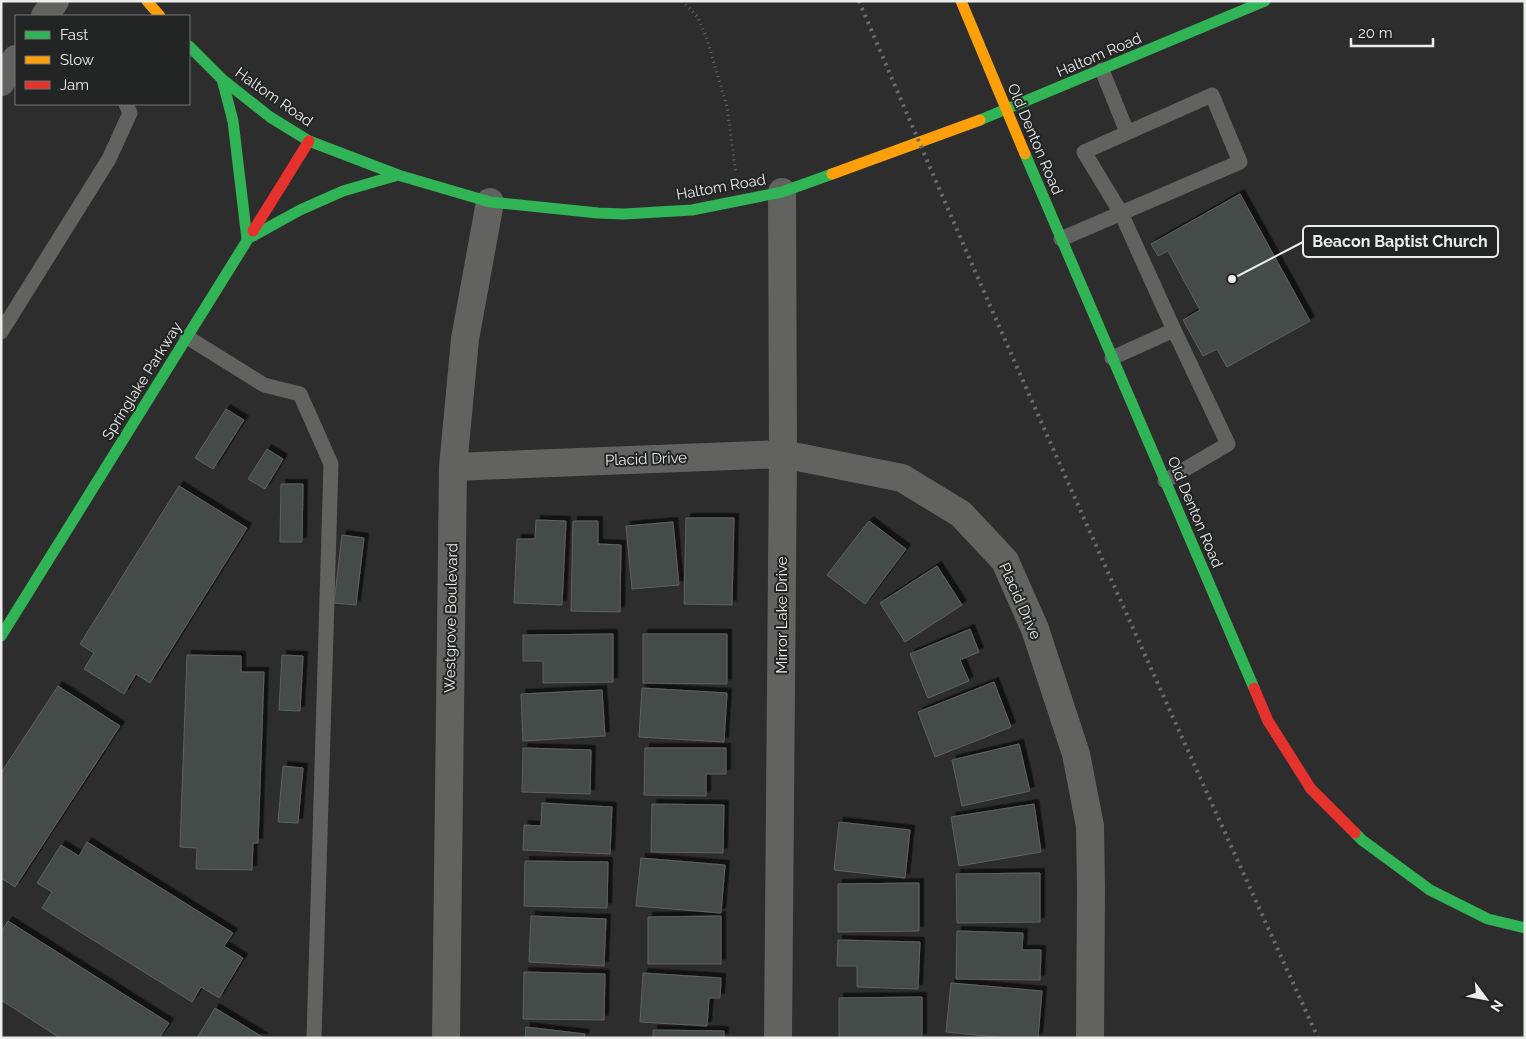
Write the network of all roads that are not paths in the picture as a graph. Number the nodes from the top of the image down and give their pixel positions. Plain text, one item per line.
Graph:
1 (55, 1) edge
2 (147, 1) edge
3 (961, 1) edge
4 (1265, 1) edge
5 (1226, 9) edge
6 (46, 15) edge
7 (159, 15) edge
8 (190, 47) edge
9 (15, 61) edge
10 (1102, 70) junction
11 (222, 79) junction
12 (1, 82) edge
13 (126, 105) edge
14 (1006, 110) junction
15 (1126, 132) junction
16 (309, 141) junction
17 (398, 175) junction
18 (782, 192) junction
19 (490, 202) junction
20 (1121, 214) junction
21 (1061, 238) junction
22 (248, 239) junction
23 (1174, 330) junction
24 (1, 332) edge
25 (187, 337) junction
26 (1112, 358) junction
27 (783, 454) junction
28 (453, 467) junction
29 (1165, 481) junction
30 (3, 630) edge
31 (1525, 928) edge
32 (314, 1038) edge
33 (446, 1038) edge
34 (778, 1038) edge
35 (1090, 1038) edge

1 - 6 street
2 - 7 street
3 - 14 street, Old Denton Road
4 - 5 street, Haltom Road
5 - 10 street, Haltom Road
8 - 11 street, Haltom Road
9 - 12 street
10 - 14 street, Haltom Road
10 - 15 lane
11 - 16 street, Haltom Road
11 - 22 street
13 - 24 lane
14 - 18 street, Haltom Road
14 - 21 street, Old Denton Road
15 - 20 lane
15 - 20 lane
16 - 17 street, Haltom Road
16 - 22 street, Springlake Parkway
17 - 19 street, Haltom Road
17 - 22 street
18 - 19 street, Haltom Road
18 - 27 street, Mirror Lake Drive
19 - 28 street, Westgrove Boulevard
20 - 21 lane
20 - 23 lane
21 - 26 street, Old Denton Road
22 - 25 street, Springlake Parkway
23 - 26 lane
23 - 29 lane
25 - 30 street, Springlake Parkway
25 - 32 lane
26 - 29 street, Old Denton Road
27 - 28 street, Placid Drive
27 - 34 street, Mirror Lake Drive
27 - 35 street, Placid Drive
28 - 33 street, Westgrove Boulevard
29 - 31 street, Old Denton Road

